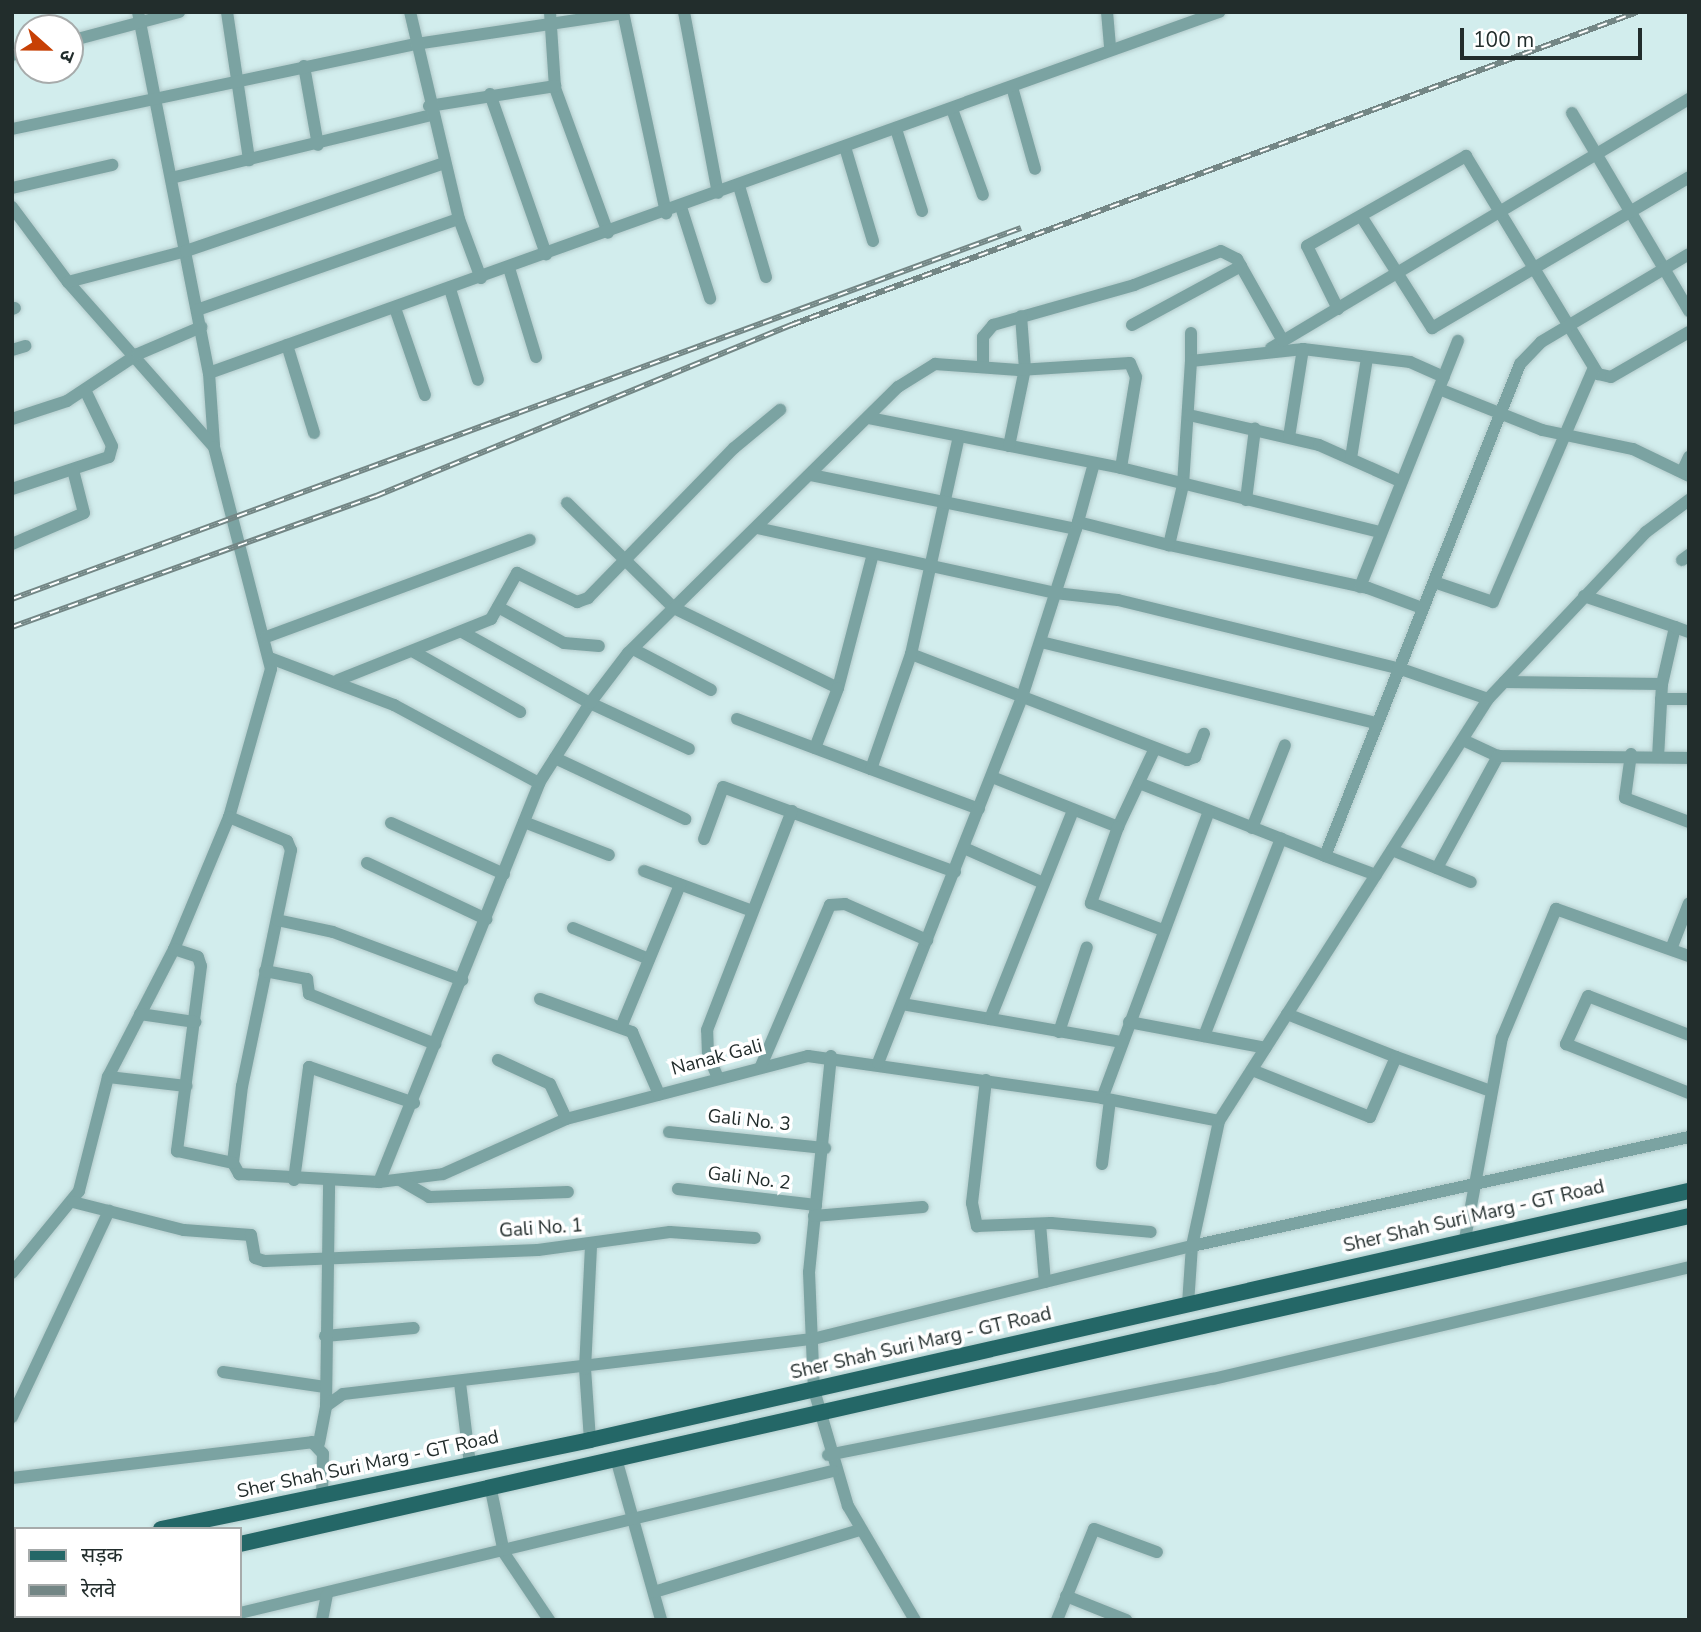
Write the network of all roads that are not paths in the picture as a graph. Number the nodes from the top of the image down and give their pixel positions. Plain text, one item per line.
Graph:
1 (179, 12) edge
2 (227, 12) edge
3 (410, 12) edge
4 (684, 12) edge
5 (1107, 12) edge
6 (1219, 12) edge
7 (623, 13) edge
8 (550, 16) edge
9 (139, 18) edge
10 (84, 36) edge
11 (416, 44) junction
12 (1110, 48) junction
13 (304, 66) junction
14 (237, 79) junction
15 (555, 86) junction
16 (1012, 87) junction
17 (491, 93) junction
18 (154, 95) junction
19 (1689, 99) edge
20 (952, 109) junction
21 (430, 110) junction
22 (1572, 113) dead end
23 (897, 129) junction
24 (12, 130) edge
25 (318, 145) junction
26 (845, 148) junction
27 (1596, 153) junction
28 (249, 160) junction
29 (444, 163) junction
30 (112, 165) dead end
31 (1035, 169) dead end
32 (1689, 177) edge
33 (171, 178) junction
34 (739, 186) junction
35 (12, 188) edge
36 (718, 193) junction
37 (983, 195) dead end
38 (12, 207) edge
39 (681, 207) junction
40 (1503, 210) junction
41 (922, 211) dead end
42 (1632, 211) junction
43 (666, 213) junction
44 (1362, 216) junction
45 (459, 219) junction
46 (608, 233) junction
47 (873, 241) dead end
48 (186, 251) junction
49 (546, 254) junction
50 (1689, 254) edge
51 (1241, 266) junction
52 (509, 268) junction
53 (1536, 268) junction
54 (1665, 269) junction
55 (1396, 274) junction
56 (766, 277) dead end
57 (481, 278) junction
58 (68, 282) junction
59 (450, 289) junction
60 (710, 298) dead end
61 (395, 308) junction
62 (1338, 309) junction
63 (198, 310) junction
64 (1689, 311) edge
65 (1021, 316) junction
66 (1132, 325) dead end
67 (1569, 325) junction
68 (201, 327) junction
69 (1689, 332) edge
70 (1191, 333) dead end
71 (1283, 341) junction
72 (1458, 341) dead end
73 (287, 345) junction
74 (1271, 348) junction
75 (1303, 349) junction
76 (138, 354) junction
77 (536, 357) dead end
78 (1367, 358) junction
79 (1191, 361) junction
80 (983, 367) junction
81 (1025, 369) junction
82 (1593, 370) junction
83 (209, 373) junction
84 (478, 380) dead end
85 (1442, 383) junction
86 (85, 390) junction
87 (425, 395) dead end
88 (780, 410) dead end
89 (1189, 415) junction
90 (1502, 415) junction
91 (869, 418) junction
92 (12, 419) edge
93 (1255, 429) junction
94 (314, 433) dead end
95 (959, 436) junction
96 (1289, 436) junction
97 (1564, 436) junction
98 (1009, 446) junction
99 (214, 447) junction
100 (1689, 457) edge
101 (1351, 458) junction
102 (1094, 463) junction
103 (1121, 468) junction
104 (73, 470) junction
105 (1685, 474) edge
106 (811, 475) junction
107 (1401, 481) junction
108 (1183, 485) junction
109 (12, 489) edge
110 (1246, 500) junction
111 (1689, 500) edge
112 (567, 503) dead end
113 (947, 503) junction
114 (1077, 526) junction
115 (757, 528) junction
116 (1380, 532) junction
117 (530, 540) dead end
118 (12, 544) edge
119 (1169, 545) junction
120 (873, 554) junction
121 (625, 556) junction
122 (933, 568) junction
123 (1434, 582) junction
124 (1360, 587) junction
125 (1055, 593) junction
126 (1584, 596) junction
127 (498, 607) junction
128 (674, 608) junction
129 (1422, 608) junction
130 (1675, 627) junction
131 (1689, 632) edge
132 (464, 633) junction
133 (266, 637) junction
134 (1041, 642) junction
135 (599, 646) dead end
136 (633, 649) junction
137 (414, 652) junction
138 (911, 654) junction
139 (270, 658) junction
140 (1398, 668) junction
141 (338, 680) junction
142 (1504, 682) junction
143 (1662, 684) junction
144 (838, 688) junction
145 (711, 690) dead end
146 (1022, 697) junction
147 (1488, 699) junction
148 (1661, 699) junction
149 (1689, 699) edge
150 (590, 703) junction
151 (520, 712) dead end
152 (737, 719) dead end
153 (1377, 723) junction
154 (1204, 734) dead end
155 (1462, 740) junction
156 (1285, 745) dead end
157 (815, 748) junction
158 (1154, 748) junction
159 (689, 749) dead end
160 (1631, 754) junction
161 (1498, 756) junction
162 (1658, 757) junction
163 (555, 758) junction
164 (1689, 758) edge
165 (871, 769) junction
166 (992, 777) junction
167 (539, 783) junction
168 (1139, 783) junction
169 (979, 809) junction
170 (1073, 810) junction
171 (792, 811) junction
172 (1209, 811) junction
173 (229, 817) junction
174 (685, 819) dead end
175 (524, 821) junction
176 (391, 822) dead end
177 (1689, 822) edge
178 (1118, 828) junction
179 (1252, 828) junction
180 (704, 839) dead end
181 (1281, 839) junction
182 (964, 848) junction
183 (1392, 850) junction
184 (608, 855) dead end
185 (1325, 856) junction
186 (367, 863) dead end
187 (1437, 868) junction
188 (644, 871) dead end
189 (955, 872) junction
190 (503, 874) junction
191 (1376, 875) junction
192 (1471, 882) dead end
193 (1043, 883) junction
194 (680, 885) junction
195 (1689, 903) edge
196 (752, 911) junction
197 (486, 919) junction
198 (277, 920) junction
199 (573, 928) dead end
200 (1163, 930) junction
201 (927, 940) junction
202 (1087, 947) dead end
203 (174, 949) junction
204 (1671, 949) junction
205 (1689, 956) edge
206 (649, 959) junction
207 (265, 971) junction
208 (461, 980) junction
209 (540, 999) dead end
210 (902, 1004) junction
211 (140, 1014) junction
212 (1287, 1014) junction
213 (990, 1019) junction
214 (1129, 1022) junction
215 (195, 1023) junction
216 (622, 1025) junction
217 (1059, 1031) junction
218 (1689, 1035) edge
219 (1204, 1036) junction
220 (1122, 1042) junction
221 (435, 1044) junction
222 (1266, 1048) junction
223 (831, 1056) junction
224 (1396, 1058) junction
225 (498, 1060) dead end
226 (878, 1063) junction
227 (761, 1066) junction
228 (1252, 1070) junction
229 (108, 1077) junction
230 (718, 1078) junction
231 (986, 1080) junction
232 (186, 1086) junction
233 (1490, 1091) junction
234 (1689, 1093) edge
235 (659, 1094) junction
236 (1106, 1099) junction
237 (414, 1103) junction
238 (566, 1119) junction
239 (1219, 1121) junction
240 (669, 1132) dead end
241 (1689, 1137) edge
242 (825, 1148) junction
243 (233, 1163) junction
244 (1102, 1164) dead end
245 (295, 1180) junction
246 (400, 1180) junction
247 (329, 1181) junction
248 (380, 1182) junction
249 (678, 1189) dead end
250 (1472, 1189) junction
251 (1689, 1191) edge
252 (568, 1192) dead end
253 (73, 1202) junction
254 (923, 1207) dead end
255 (815, 1210) junction
256 (109, 1211) junction
257 (1689, 1216) edge
258 (1040, 1224) junction
259 (1151, 1232) dead end
260 (755, 1238) dead end
261 (1465, 1238) junction
262 (591, 1245) junction
263 (1192, 1247) junction
264 (329, 1259) junction
265 (1689, 1267) edge
266 (12, 1273) edge
267 (1045, 1282) junction
268 (1188, 1304) junction
269 (414, 1328) dead end
270 (325, 1336) junction
271 (813, 1339) junction
272 (586, 1369) junction
273 (223, 1372) dead end
274 (460, 1383) junction
275 (326, 1387) junction
276 (814, 1390) junction
277 (326, 1406) junction
278 (820, 1416) junction
279 (12, 1417) edge
280 (590, 1440) junction
281 (319, 1443) junction
282 (828, 1455) junction
283 (617, 1462) junction
284 (470, 1464) junction
285 (834, 1471) junction
286 (12, 1478) edge
287 (491, 1490) junction
288 (323, 1495) junction
289 (633, 1517) junction
290 (171, 1527) edge
291 (859, 1530) junction
292 (242, 1544) edge
293 (1157, 1552) dead end
294 (504, 1553) junction
295 (654, 1592) junction
296 (327, 1594) junction
297 (1066, 1596) junction
298 (242, 1613) edge
299 (321, 1620) edge
300 (549, 1620) edge
301 (662, 1620) edge
302 (915, 1620) edge
303 (1058, 1620) edge
304 (1126, 1620) edge

1 - 9 street
2 - 14 street
3 - 11 street
4 - 36 street
5 - 12 street
6 - 12 street
7 - 8 street
7 - 43 street
8 - 11 street
8 - 15 street
9 - 10 street
9 - 18 street
11 - 13 street
11 - 21 street
12 - 16 street
13 - 14 street
13 - 25 street
14 - 18 street
14 - 28 street
15 - 17 street
15 - 46 street
16 - 20 street
16 - 31 street
17 - 21 street
17 - 49 street
18 - 24 street
18 - 33 street
19 - 27 street
20 - 23 street
20 - 37 street
21 - 25 street
21 - 29 street
22 - 27 street
23 - 26 street
23 - 41 street
25 - 28 street
26 - 34 street
26 - 47 street
27 - 40 street
27 - 42 street
28 - 33 street
29 - 45 street
29 - 48 street
30 - 35 street
32 - 42 street
33 - 48 street
34 - 36 street
34 - 56 street
36 - 39 street
38 - 58 street
39 - 43 street
39 - 60 street
40 - 44 street
40 - 53 street
40 - 55 street
42 - 53 street
42 - 54 street
43 - 46 street
44 - 55 street
44 - 62 street
45 - 57 street
45 - 63 street
46 - 49 street
48 - 58 street
48 - 63 street
49 - 52 street
50 - 54 street
51 - 65 street
51 - 66 street
51 - 71 street
52 - 57 street
52 - 77 street
53 - 55 street
53 - 67 street
54 - 64 street
54 - 67 street
55 - 62 street
57 - 59 street
58 - 76 street
59 - 61 street
59 - 84 street
61 - 73 street
61 - 87 street
62 - 71 street
63 - 68 street
65 - 80 street
65 - 81 street
67 - 82 street
67 - 90 street
68 - 76 street
68 - 83 street
69 - 82 street
70 - 79 street
71 - 74 street
72 - 85 street
73 - 83 street
73 - 94 street
74 - 75 street
74 - 79 street
75 - 78 street
75 - 96 street
76 - 86 street
76 - 99 street
78 - 85 street
78 - 101 street
79 - 89 street
80 - 81 street
80 - 91 street
81 - 98 street
81 - 103 street
82 - 97 street
83 - 99 street
85 - 90 street
85 - 107 street
86 - 92 street
86 - 104 street
88 - 121 street
89 - 93 street
89 - 108 street
90 - 97 street
90 - 123 street
91 - 95 street
91 - 106 street
93 - 96 street
93 - 110 street
95 - 98 street
95 - 113 street
96 - 101 street
97 - 105 street
97 - 123 street
98 - 102 street
99 - 133 street
100 - 105 street
101 - 107 street
102 - 103 street
102 - 114 street
103 - 108 street
104 - 109 street
104 - 118 street
106 - 113 street
106 - 115 street
107 - 116 street
108 - 110 street
108 - 119 street
110 - 116 street
111 - 126 street
112 - 121 street
113 - 114 street
113 - 122 street
114 - 119 street
114 - 125 street
115 - 120 street
115 - 128 street
116 - 124 street
117 - 133 street
119 - 124 street
120 - 122 street
120 - 144 street
121 - 127 street
121 - 128 street
122 - 125 street
122 - 138 street
123 - 129 street
124 - 129 street
125 - 134 street
125 - 140 street
126 - 130 street
126 - 142 street
127 - 132 street
127 - 135 street
128 - 136 street
128 - 144 street
129 - 140 street
130 - 131 street
130 - 143 street
132 - 137 street
132 - 150 street
133 - 139 street
134 - 146 street
134 - 153 street
136 - 145 street
136 - 150 street
137 - 141 street
137 - 151 street
138 - 146 street
138 - 165 street
139 - 141 street
139 - 173 street
140 - 147 street
140 - 153 street
141 - 167 street
142 - 143 street
142 - 147 street
143 - 148 street
144 - 157 street
146 - 158 street
146 - 166 street
147 - 155 street
148 - 149 street
148 - 162 street
150 - 159 street
150 - 163 street
152 - 157 street
153 - 185 street
154 - 158 street
155 - 161 street
155 - 183 street
156 - 179 street
157 - 165 street
158 - 168 street
160 - 161 street
160 - 162 street
160 - 177 street
161 - 187 street
162 - 164 street
163 - 167 street
163 - 174 street
165 - 169 street
166 - 169 street
166 - 170 street
167 - 175 street
168 - 172 street
168 - 178 street
169 - 182 street
170 - 178 street
170 - 193 street
171 - 180 street
171 - 189 street
171 - 196 street
172 - 179 street
172 - 200 street
173 - 198 street
173 - 203 street
175 - 184 street
175 - 190 street
176 - 190 street
178 - 200 street
179 - 181 street
181 - 185 street
181 - 219 street
182 - 189 street
182 - 193 street
183 - 187 street
183 - 191 street
185 - 191 street
186 - 197 street
187 - 192 street
188 - 194 street
189 - 201 street
190 - 197 street
191 - 212 street
193 - 213 street
194 - 196 street
194 - 206 street
195 - 204 street
196 - 230 street
197 - 208 street
198 - 207 street
198 - 208 street
199 - 206 street
200 - 214 street
201 - 210 street
201 - 227 street
202 - 217 street
203 - 211 street
203 - 215 street
204 - 205 street
204 - 233 street
206 - 216 street
207 - 221 street
207 - 243 street
208 - 221 street
209 - 216 street
210 - 213 street
210 - 226 street
211 - 215 street
211 - 229 street
212 - 222 street
212 - 224 street
213 - 217 street
214 - 219 street
214 - 220 street
215 - 232 street
216 - 235 street
217 - 220 street
218 - 234 street
219 - 222 street
220 - 236 street
221 - 237 street
222 - 228 street
223 - 226 street, Nanak Gali
223 - 227 street, Nanak Gali
223 - 242 street
224 - 228 street
224 - 233 street
225 - 238 street
226 - 231 street, Nanak Gali
227 - 230 street, Nanak Gali
228 - 239 street
229 - 232 street
229 - 253 street
230 - 235 street, Nanak Gali
231 - 236 street, Nanak Gali
231 - 258 street
232 - 243 street
233 - 250 street
235 - 238 street, Nanak Gali
236 - 239 street, Nanak Gali
236 - 244 street
237 - 245 street
237 - 248 street
238 - 246 street, Nanak Gali
239 - 263 street
240 - 242 street, Gali No. 3
241 - 250 street
242 - 255 street
243 - 245 street, Nanak Gali
245 - 247 street, Nanak Gali
246 - 248 street, Nanak Gali
246 - 252 street
247 - 248 street, Nanak Gali
247 - 264 street
249 - 255 street, Gali No. 2
250 - 261 street
250 - 263 street
251 - 261 main road, Sher Shah Suri Marg - GT Road
253 - 256 street
253 - 266 street
254 - 255 street, Gali No. 2
255 - 271 street
256 - 264 street, Gali No. 1
256 - 279 street
257 - 278 main road
258 - 259 street
258 - 267 street
260 - 262 street, Gali No. 1
261 - 268 main road, Sher Shah Suri Marg - GT Road
262 - 264 street, Gali No. 1
262 - 272 street
263 - 267 street
263 - 268 street
264 - 270 street
265 - 282 street
267 - 271 street
268 - 276 main road, Sher Shah Suri Marg - GT Road
269 - 270 street
270 - 275 street
271 - 272 street
271 - 276 street
272 - 274 street
272 - 280 street
273 - 275 street
274 - 277 street
274 - 284 street
275 - 277 street
276 - 278 street
276 - 280 main road, Sher Shah Suri Marg - GT Road
277 - 281 street
278 - 282 street
278 - 283 main road
280 - 284 main road, Sher Shah Suri Marg - GT Road
281 - 286 street
281 - 288 street
282 - 285 street
283 - 287 main road
283 - 289 street
284 - 288 main road, Sher Shah Suri Marg - GT Road
285 - 289 street
285 - 291 street
287 - 292 main road
287 - 294 street
288 - 290 main road, Sher Shah Suri Marg - GT Road
289 - 294 street
289 - 295 street
291 - 295 street
291 - 302 street
293 - 297 street
294 - 296 street
294 - 300 street
295 - 301 street
296 - 298 street
296 - 299 street
297 - 303 street
297 - 304 street

